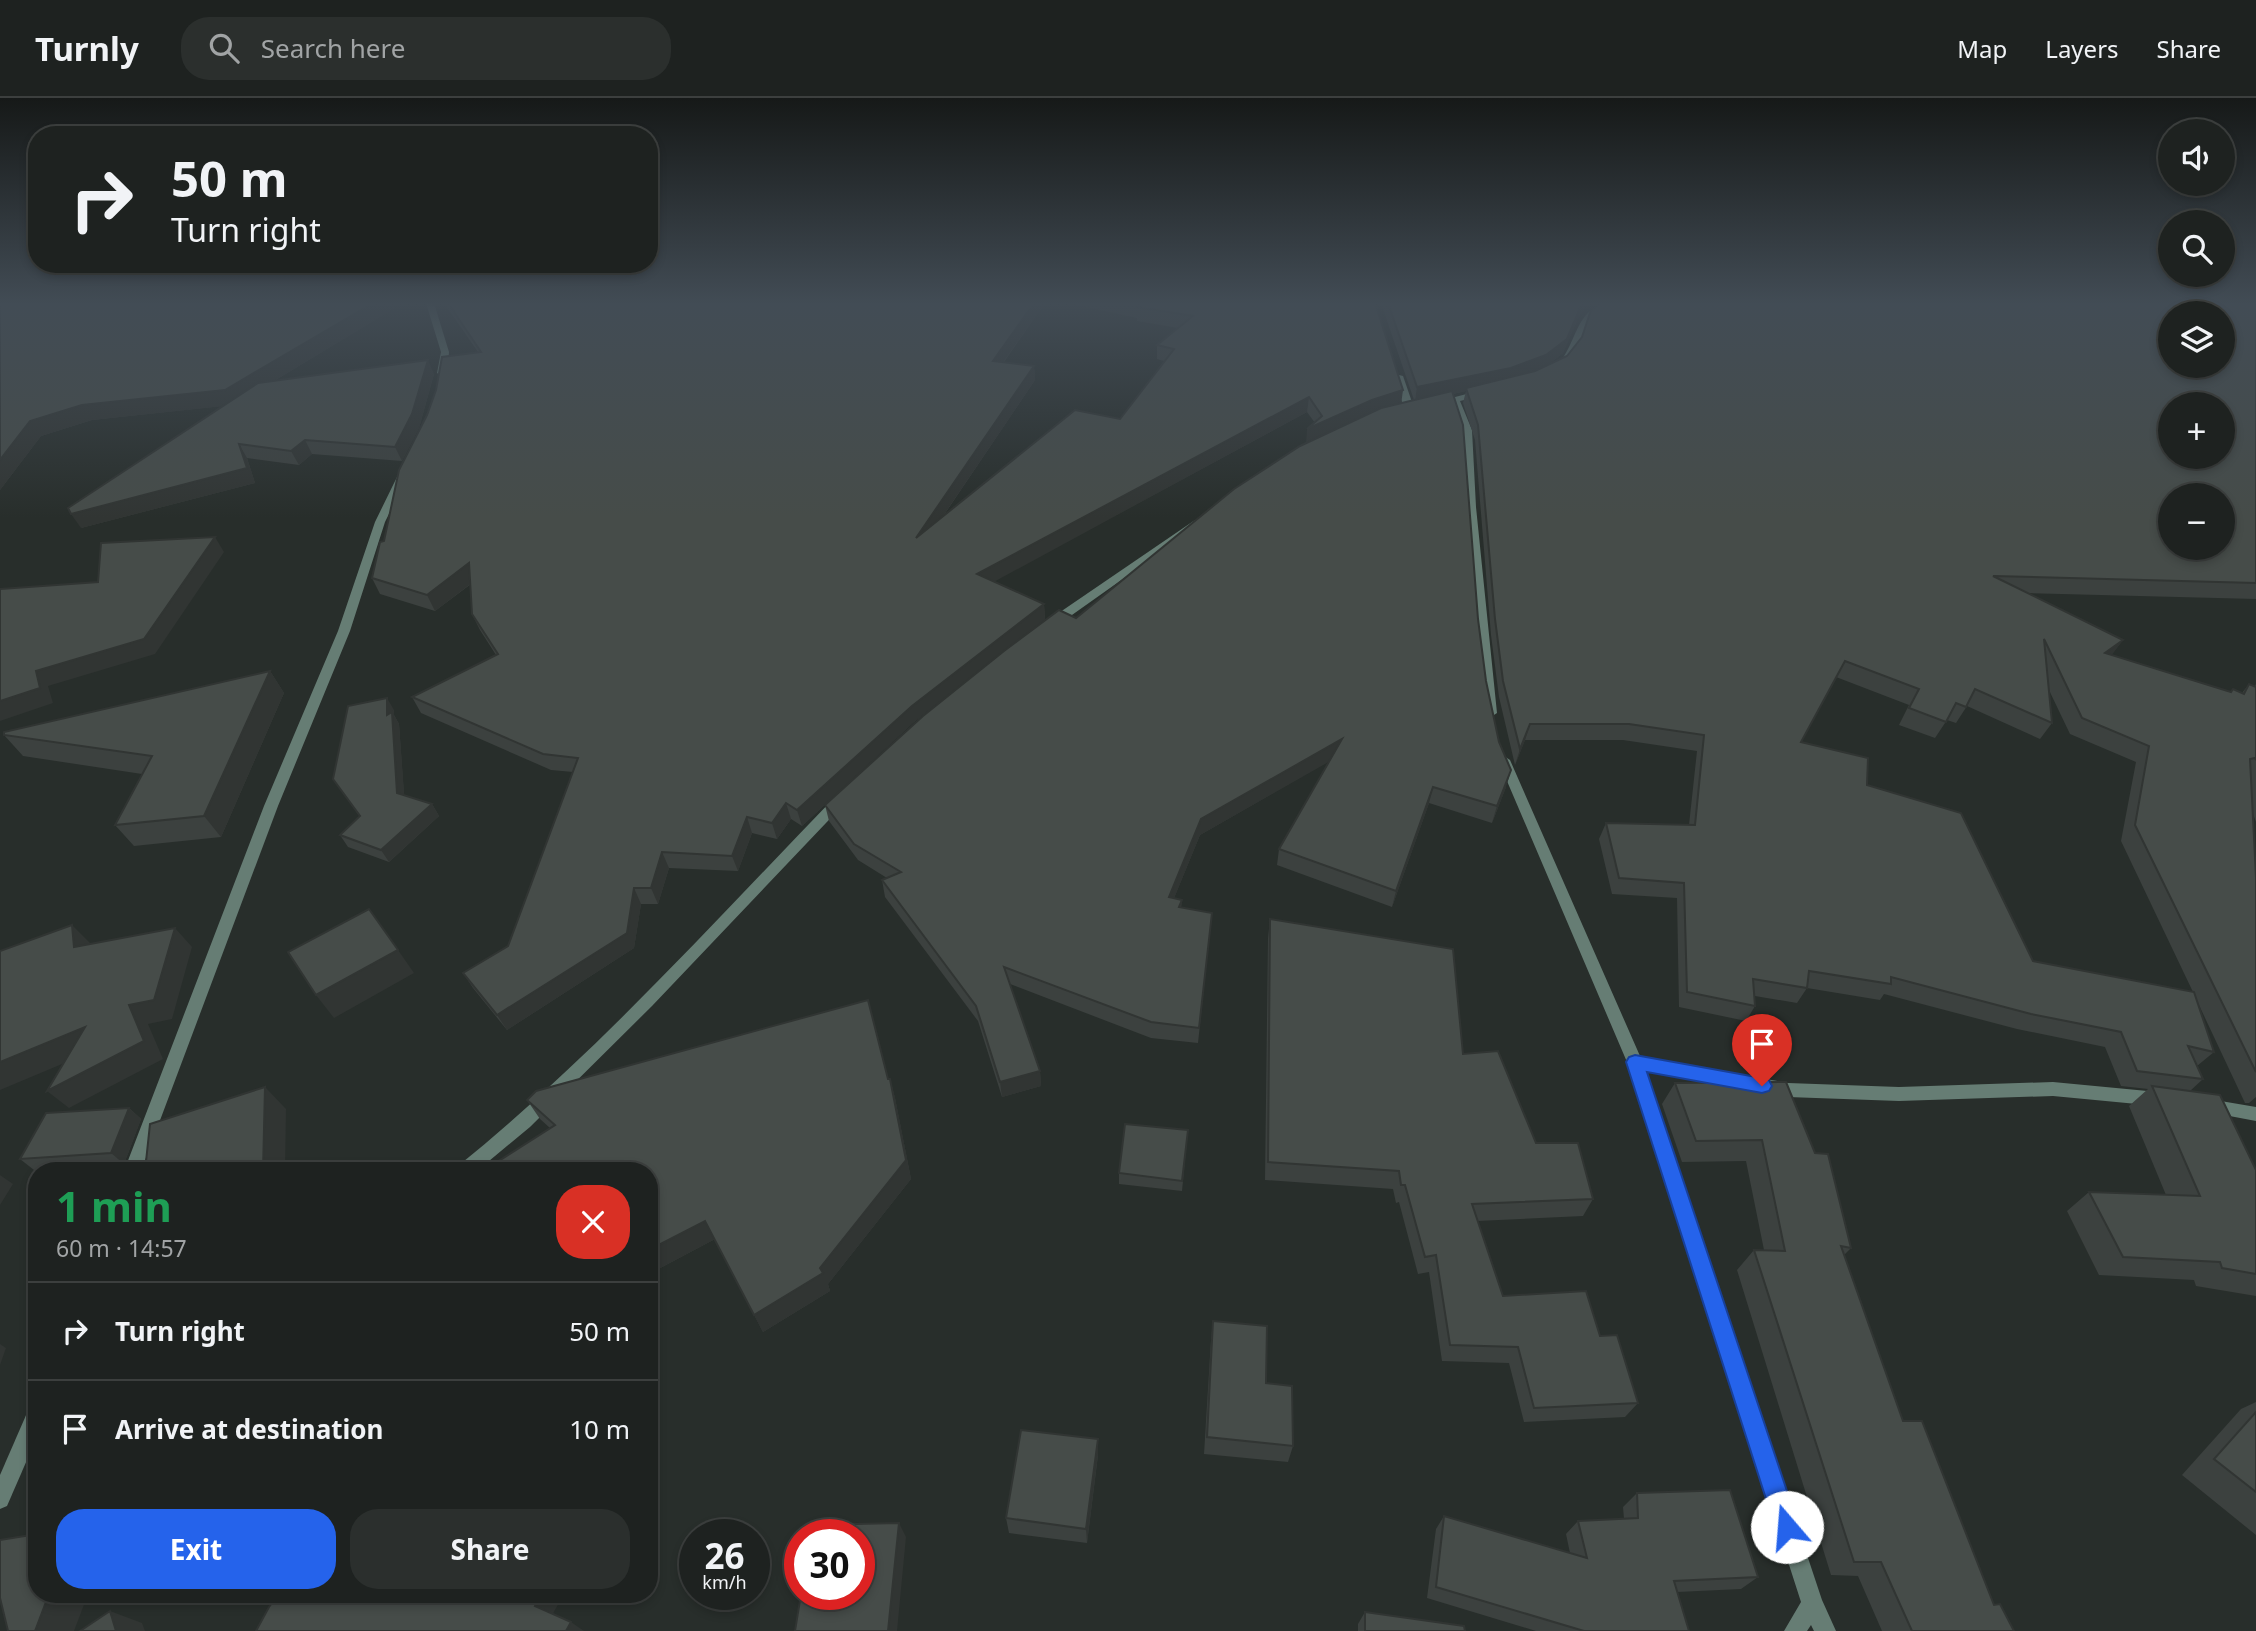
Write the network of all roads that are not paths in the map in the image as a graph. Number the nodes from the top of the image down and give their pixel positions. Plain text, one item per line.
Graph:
1 (441, 375) edge
2 (1396, 375) edge
3 (1493, 390) edge
4 (438, 392) edge
5 (1455, 400) junction
6 (409, 462) edge
7 (1206, 515) edge
8 (1035, 636) edge
9 (853, 787) edge
10 (1635, 1062) junction
11 (2256, 1114) edge
12 (135, 1162) edge
13 (475, 1162) edge
14 (28, 1434) edge
15 (0, 1500) edge
16 (1812, 1604) junction
17 (1795, 1631) edge
18 (1825, 1631) edge

1 - 4 street
2 - 5 street
3 - 5 street
5 - 10 street
6 - 12 street
7 - 8 street
9 - 13 street
10 - 11 street
10 - 16 street
14 - 15 street
16 - 17 street
16 - 18 street

